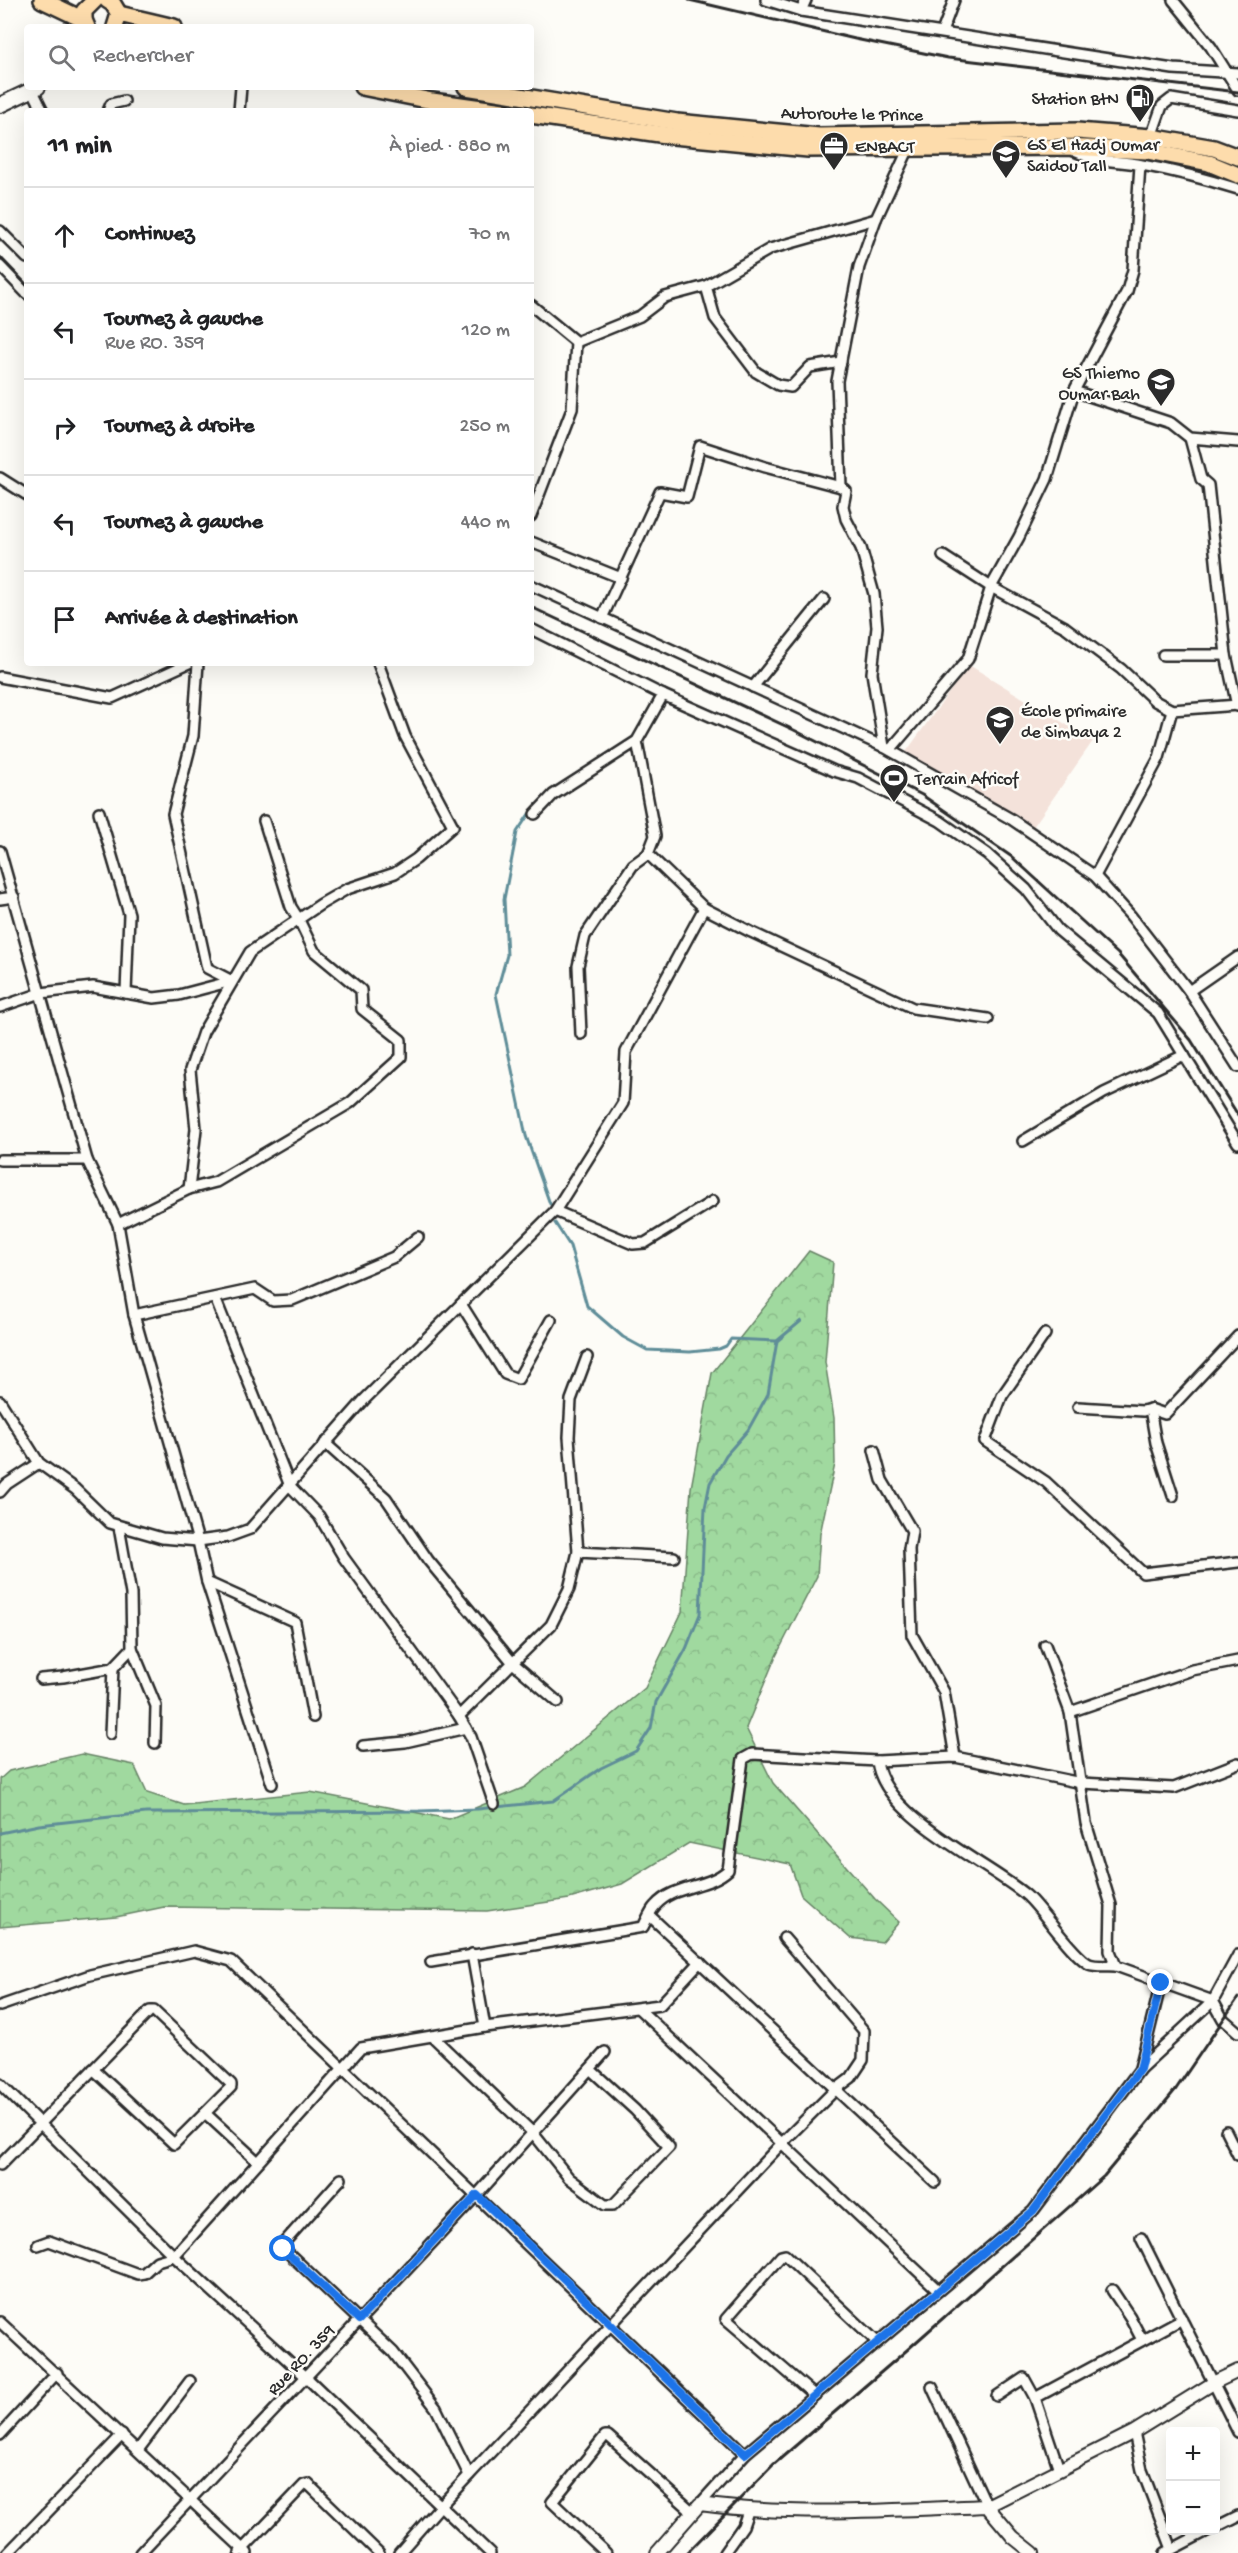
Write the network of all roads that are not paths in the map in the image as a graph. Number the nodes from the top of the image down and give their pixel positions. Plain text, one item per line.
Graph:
1 (42, 0) edge
2 (766, 0) edge
3 (806, 0) edge
4 (954, 0) edge
5 (1173, 0) edge
6 (85, 11) edge
7 (801, 11) junction
8 (115, 14) edge
9 (160, 24) edge
10 (942, 32) junction
11 (1227, 72) junction
12 (1238, 73) edge
13 (34, 90) edge
14 (36, 90) edge
15 (241, 90) edge
16 (373, 90) edge
17 (484, 90) edge
18 (1238, 90) edge
19 (124, 100) dead end
20 (0, 105) edge
21 (431, 106) edge
22 (42, 108) edge
23 (109, 108) edge
24 (239, 108) edge
25 (459, 108) edge
26 (1238, 110) edge
27 (534, 115) edge
28 (1151, 137) junction
29 (1066, 147) junction
30 (908, 150) junction
31 (1238, 157) edge
32 (1140, 165) junction
33 (1238, 175) edge
34 (1238, 189) edge
35 (876, 219) junction
36 (0, 231) edge
37 (24, 255) edge
38 (0, 266) edge
39 (706, 286) junction
40 (24, 291) edge
41 (534, 307) edge
42 (576, 342) junction
43 (841, 362) junction
44 (1074, 391) junction
45 (1190, 438) junction
46 (1238, 442) edge
47 (0, 478) edge
48 (841, 487) junction
49 (24, 493) edge
50 (534, 508) edge
51 (534, 543) edge
52 (943, 556) dead end
53 (621, 578) junction
54 (534, 586) edge
55 (991, 587) junction
56 (824, 599) dead end
57 (602, 618) junction
58 (534, 630) edge
59 (1163, 655) dead end
60 (1226, 656) junction
61 (182, 666) edge
62 (198, 666) edge
63 (379, 666) edge
64 (0, 677) edge
65 (753, 687) junction
66 (663, 695) junction
67 (1237, 706) edge
68 (1172, 710) junction
69 (637, 741) junction
70 (887, 748) junction
71 (99, 812) dead end
72 (535, 814) dead end
73 (264, 821) dead end
74 (0, 851) edge
75 (648, 854) junction
76 (1095, 876) junction
77 (14, 897) junction
78 (0, 899) edge
79 (704, 908) junction
80 (298, 918) junction
81 (1238, 957) edge
82 (232, 981) junction
83 (1189, 991) junction
84 (41, 993) junction
85 (126, 993) junction
86 (0, 1007) edge
87 (988, 1019) dead end
88 (581, 1034) dead end
89 (1184, 1056) junction
90 (1238, 1067) edge
91 (1023, 1141) dead end
92 (1238, 1143) edge
93 (0, 1160) edge
94 (87, 1160) junction
95 (189, 1189) junction
96 (713, 1202) dead end
97 (555, 1211) junction
98 (118, 1224) junction
99 (418, 1237) dead end
100 (215, 1298) junction
101 (461, 1304) junction
102 (134, 1315) junction
103 (551, 1320) dead end
104 (1045, 1334) dead end
105 (1238, 1335) edge
106 (586, 1357) dead end
107 (0, 1401) edge
108 (1078, 1407) dead end
109 (1150, 1409) junction
110 (325, 1443) junction
111 (874, 1450) dead end
112 (39, 1462) junction
113 (290, 1486) junction
114 (0, 1492) edge
115 (1173, 1496) dead end
116 (119, 1527) junction
117 (198, 1541) junction
118 (578, 1552) junction
119 (674, 1557) dead end
120 (1238, 1562) edge
121 (207, 1582) junction
122 (1045, 1646) dead end
123 (132, 1648) junction
124 (1238, 1661) edge
125 (513, 1663) junction
126 (113, 1668) junction
127 (41, 1678) dead end
128 (558, 1702) dead end
129 (1070, 1712) junction
130 (459, 1716) junction
131 (313, 1717) dead end
132 (466, 1728) junction
133 (110, 1734) dead end
134 (155, 1743) dead end
135 (363, 1746) dead end
136 (955, 1756) junction
137 (877, 1761) junction
138 (1238, 1763) edge
139 (1081, 1783) junction
140 (272, 1784) dead end
141 (494, 1804) dead end
142 (650, 1916) junction
143 (784, 1938) dead end
144 (472, 1954) junction
145 (1238, 1955) edge
146 (431, 1962) dead end
147 (700, 1962) junction
148 (1116, 1966) junction
149 (1161, 1983) junction
150 (1213, 2001) junction
151 (0, 2006) edge
152 (639, 2009) junction
153 (485, 2027) junction
154 (1238, 2032) edge
155 (432, 2036) junction
156 (605, 2052) dead end
157 (343, 2067) junction
158 (93, 2069) junction
159 (590, 2069) junction
160 (1140, 2069) junction
161 (0, 2084) edge
162 (835, 2090) junction
163 (204, 2113) junction
164 (40, 2122) junction
165 (1226, 2131) dead end
166 (533, 2133) junction
167 (783, 2142) junction
168 (1238, 2155) edge
169 (258, 2162) junction
170 (0, 2165) edge
171 (341, 2179) dead end
172 (935, 2182) dead end
173 (477, 2195) junction
174 (1141, 2238) dead end
175 (38, 2245) dead end
176 (174, 2256) junction
177 (938, 2290) junction
178 (1112, 2290) dead end
179 (1182, 2319) junction
180 (359, 2320) junction
181 (0, 2322) edge
182 (610, 2325) junction
183 (1142, 2340) junction
184 (876, 2341) junction
185 (1238, 2371) edge
186 (57, 2373) junction
187 (306, 2377) junction
188 (190, 2381) dead end
189 (1215, 2382) junction
190 (932, 2387) dead end
191 (814, 2395) junction
192 (997, 2396) dead end
193 (1035, 2398) junction
194 (1134, 2432) junction
195 (1238, 2432) edge
196 (0, 2435) edge
197 (122, 2435) junction
198 (138, 2450) junction
199 (745, 2454) junction
200 (1059, 2469) junction
201 (469, 2475) junction
202 (189, 2499) junction
203 (442, 2504) junction
204 (987, 2506) junction
205 (697, 2508) junction
206 (749, 2508) junction
207 (1238, 2516) edge
208 (1220, 2525) edge
209 (1199, 2535) edge
210 (483, 2549) edge
211 (1168, 2551) edge
212 (243, 2552) edge
213 (8, 2553) edge
214 (140, 2553) edge
215 (379, 2553) edge
216 (399, 2553) edge
217 (490, 2553) edge
218 (606, 2553) edge
219 (657, 2553) edge
220 (724, 2553) edge
221 (1033, 2553) edge

1 - 6 main road
2 - 7 street
3 - 7 street
4 - 10 street
5 - 11 street
7 - 10 street
8 - 9 main road
10 - 11 street
11 - 12 street
11 - 18 street
13 - 20 main road
14 - 22 street
15 - 24 street
16 - 21 main road
17 - 28 main road, Autoroute le Prince
19 - 23 street
21 - 25 main road
26 - 28 street
27 - 30 main road, Autoroute le Prince
28 - 31 main road, Autoroute le Prince
29 - 30 main road, Autoroute le Prince
29 - 32 street
29 - 33 main road, Autoroute le Prince
30 - 35 street
32 - 34 street
32 - 44 street
35 - 39 street
35 - 43 street
36 - 37 street
38 - 40 street
39 - 42 street
39 - 43 street
41 - 42 street
42 - 50 street
43 - 48 street
44 - 45 street
44 - 55 street
45 - 46 street
45 - 60 street
47 - 49 street
48 - 53 street
48 - 70 street
51 - 53 street
52 - 55 street
53 - 57 street
54 - 57 street
55 - 68 street
55 - 70 street
56 - 65 street
57 - 65 street
58 - 66 street
59 - 60 street
60 - 67 street
61 - 64 street
62 - 82 street
63 - 80 street
65 - 70 street
66 - 69 street
66 - 89 street
67 - 68 street
68 - 76 street
69 - 72 street
69 - 75 street
70 - 76 street
71 - 85 street
73 - 80 street
74 - 77 street
75 - 79 street
75 - 88 street
76 - 83 street
77 - 78 street
77 - 84 street
79 - 87 street
79 - 97 street
80 - 82 street
80 - 95 street
81 - 83 street
82 - 85 street
82 - 95 street
83 - 90 street
84 - 85 street
84 - 86 street
84 - 94 street
89 - 91 street
89 - 92 street
93 - 94 street
94 - 98 street
95 - 98 street
96 - 97 street
97 - 101 street
98 - 102 street
99 - 100 street
100 - 102 street
100 - 113 street
101 - 103 street
101 - 110 street
102 - 117 street
104 - 120 street
105 - 109 street
106 - 118 street
107 - 112 street
108 - 109 street
109 - 115 street
110 - 113 street
110 - 125 street
111 - 136 street
112 - 114 street
112 - 116 street
113 - 117 street
113 - 130 street
116 - 117 street
116 - 123 street
117 - 121 street
118 - 119 street
118 - 125 street
121 - 131 street
121 - 140 street
122 - 129 street
123 - 126 street
123 - 134 street
124 - 129 street
125 - 128 street
125 - 130 street
126 - 127 street
126 - 133 street
129 - 139 street
130 - 132 street
132 - 135 street
132 - 141 street
136 - 137 street
136 - 139 street
137 - 142 street
137 - 148 street
138 - 139 street
139 - 148 street
142 - 144 street
142 - 147 street
143 - 162 street
144 - 146 street
144 - 153 street
145 - 150 street
147 - 152 street
147 - 162 street
148 - 149 street
149 - 150 street
149 - 160 street
150 - 154 street
150 - 160 street
151 - 157 street
152 - 153 street
152 - 167 street
153 - 155 street
155 - 157 street
155 - 166 street
156 - 159 street, Rue RO. 359
157 - 169 street
157 - 173 street
158 - 163 street
158 - 163 street
158 - 164 street
159 - 166 street, Rue RO. 359
159 - 166 street
160 - 177 street
161 - 164 street
162 - 167 street
162 - 172 street
163 - 169 street
164 - 170 street
164 - 176 street
165 - 168 street
166 - 173 street, Rue RO. 359
167 - 177 street
167 - 182 street
169 - 176 street
171 - 180 street
173 - 180 street, Rue RO. 359
173 - 182 street
174 - 179 street
175 - 176 street
176 - 187 street
177 - 184 street
178 - 183 street
179 - 183 street
179 - 189 street
180 - 187 street, Rue RO. 359
180 - 201 street
181 - 186 street
182 - 199 street
182 - 201 street
183 - 193 street
184 - 191 street
184 - 191 street
185 - 189 street
186 - 196 street
186 - 197 street
187 - 202 street, Rue RO. 359
187 - 203 street
188 - 198 street
189 - 194 street
189 - 195 street
190 - 204 street
191 - 199 street
192 - 193 street
193 - 200 street
194 - 200 street
194 - 211 street
197 - 198 street
197 - 213 street
198 - 202 street
199 - 205 street
200 - 204 street
201 - 203 street
202 - 212 street
202 - 214 street, Rue RO. 359
203 - 210 street
203 - 216 street
204 - 206 street
204 - 221 street
205 - 206 street
205 - 218 street
205 - 219 street
206 - 220 street
207 - 208 street
209 - 211 street
210 - 217 street
212 - 215 street

